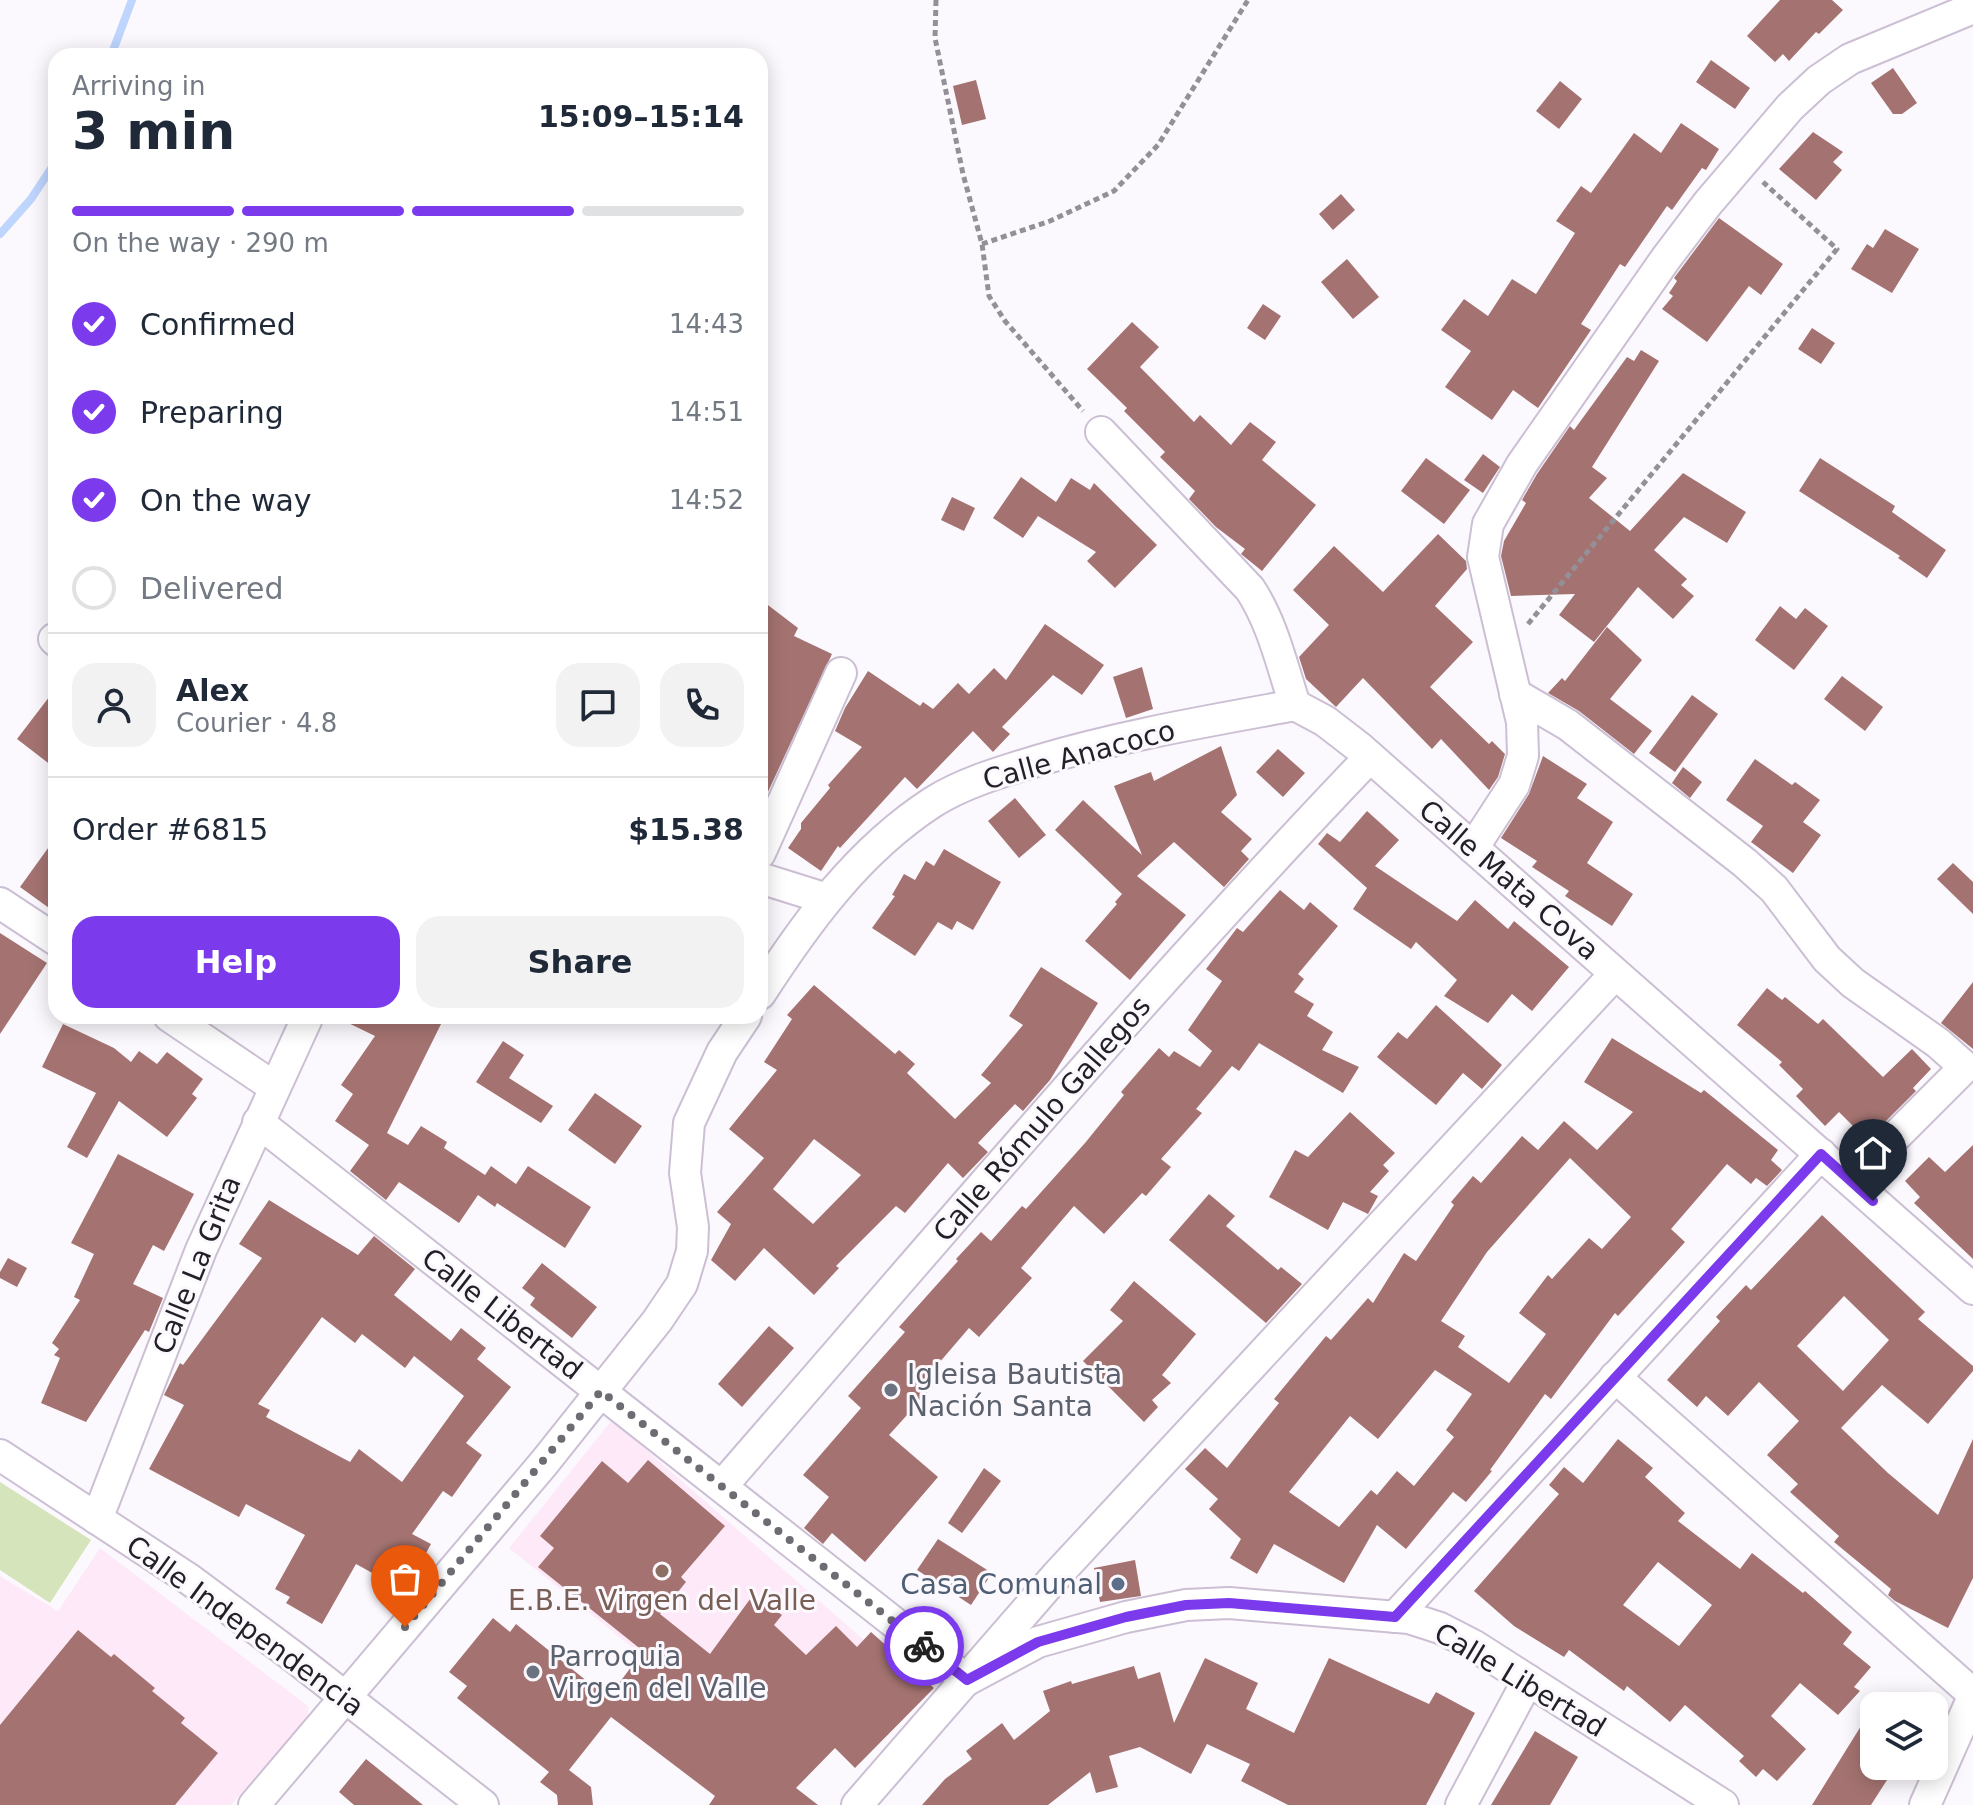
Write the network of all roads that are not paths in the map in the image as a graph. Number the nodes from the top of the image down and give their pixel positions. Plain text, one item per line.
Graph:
1 (1973, 8) edge
2 (1101, 432) road end
3 (841, 673) dead end
4 (1515, 694) junction
5 (1295, 705) junction
6 (1370, 757) junction
7 (768, 835) edge
8 (1473, 848) junction
9 (768, 881) edge
10 (827, 899) junction
11 (0, 903) edge
12 (48, 935) edge
13 (1615, 974) junction
14 (768, 983) edge
15 (181, 1024) edge
16 (304, 1024) edge
17 (741, 1024) edge
18 (274, 1087) junction
19 (258, 1122) junction
20 (1821, 1154) junction
21 (1851, 1181) junction
22 (1973, 1289) edge
23 (1615, 1377) junction
24 (601, 1391) junction
25 (0, 1455) edge
26 (722, 1486) junction
27 (97, 1519) junction
28 (1395, 1617) junction
29 (967, 1680) junction
30 (1528, 1680) junction
31 (1973, 1696) edge
32 (345, 1698) junction
33 (254, 1805) edge
34 (483, 1805) edge
35 (857, 1805) edge
36 (1461, 1805) edge
37 (1723, 1805) edge
38 (1925, 1805) edge

1 - 4 street
2 - 5 street
3 - 7 street
4 - 8 street
4 - 21 street
5 - 6 street, Calle Mata Cova
5 - 10 street, Calle Anacoco
6 - 8 street, Calle Mata Cova
6 - 26 street, Calle Rómulo Gallegos
8 - 13 street, Calle Mata Cova
9 - 10 street
10 - 14 street, Calle Anacoco
11 - 12 street
13 - 20 street, Calle Mata Cova
13 - 29 street
15 - 18 street
16 - 18 street, Calle La Grita
17 - 24 street
18 - 19 street, Calle La Grita
19 - 24 street, Calle Libertad
19 - 27 street, Calle La Grita
20 - 21 street, Calle Mata Cova
20 - 23 street
21 - 22 street, Calle Mata Cova
23 - 28 street
23 - 31 street
24 - 26 street, Calle Libertad
24 - 32 street
25 - 27 street, Calle Independencia
26 - 29 street, Calle Libertad
27 - 32 street, Calle Independencia
28 - 29 street, Calle Libertad
28 - 30 street, Calle Libertad
29 - 35 street
30 - 36 street
30 - 37 street, Calle Libertad
31 - 38 street
32 - 33 street
32 - 34 street, Calle Independencia

